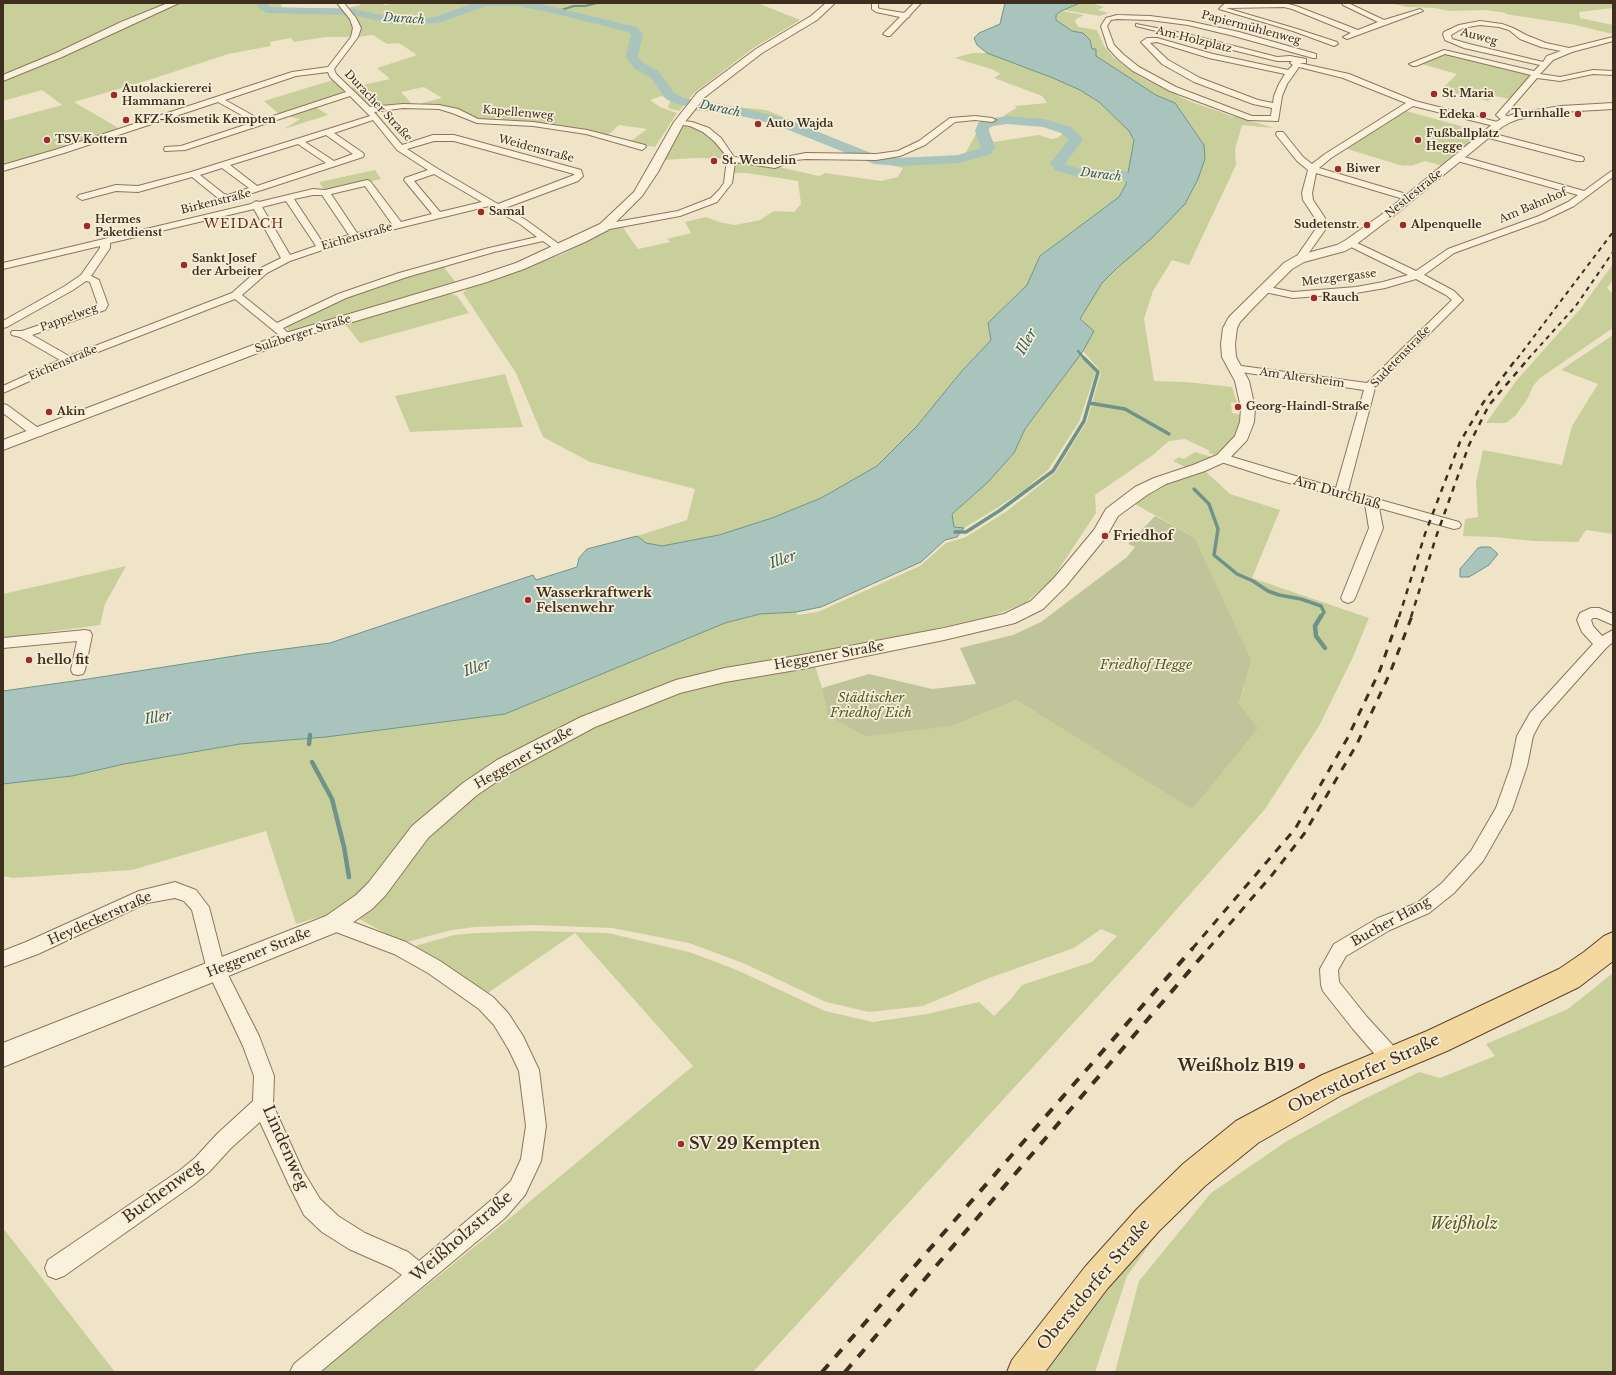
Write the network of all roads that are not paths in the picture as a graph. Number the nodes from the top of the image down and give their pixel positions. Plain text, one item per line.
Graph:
1 (175, 3) edge
2 (340, 3) edge
3 (831, 3) edge
4 (875, 3) edge
5 (918, 3) edge
6 (1345, 4) edge
7 (1420, 11) dead end
8 (907, 16) junction
9 (1105, 19) junction
10 (1384, 22) junction
11 (1356, 32) junction
12 (887, 34) dead end
13 (1613, 39) edge
14 (1334, 44) junction
15 (1569, 50) junction
16 (1318, 53) junction
17 (1302, 63) junction
18 (1413, 64) dead end
19 (1544, 64) junction
20 (330, 69) junction
21 (1290, 73) junction
22 (1613, 73) edge
23 (1535, 74) junction
24 (3, 78) edge
25 (352, 93) junction
26 (218, 99) junction
27 (1412, 103) junction
28 (1276, 106) junction
29 (1613, 106) edge
30 (367, 110) junction
31 (375, 117) junction
32 (992, 120) dead end
33 (679, 122) junction
34 (261, 123) junction
35 (1503, 123) junction
36 (327, 132) junction
37 (1280, 134) dead end
38 (1488, 135) junction
39 (299, 141) junction
40 (642, 147) dead end
41 (400, 148) junction
42 (168, 149) dead end
43 (1458, 158) junction
44 (731, 159) junction
45 (1580, 159) dead end
46 (333, 164) junction
47 (224, 165) junction
48 (3, 168) edge
49 (1313, 169) junction
50 (435, 171) junction
51 (1613, 173) edge
52 (194, 174) junction
53 (256, 189) junction
54 (321, 192) junction
55 (1586, 194) junction
56 (239, 195) junction
57 (82, 197) dead end
58 (288, 197) junction
59 (1410, 198) junction
60 (255, 205) junction
61 (494, 205) junction
62 (438, 216) junction
63 (398, 225) junction
64 (604, 227) junction
65 (355, 236) junction
66 (544, 238) junction
67 (105, 241) junction
68 (1350, 244) junction
69 (321, 247) junction
70 (560, 249) junction
71 (287, 259) junction
72 (1300, 259) junction
73 (3, 266) edge
74 (1416, 275) junction
75 (85, 277) junction
76 (1264, 288) junction
77 (236, 295) junction
78 (3, 325) edge
79 (3, 329) edge
80 (282, 332) junction
81 (23, 334) junction
82 (68, 360) junction
83 (1234, 368) junction
84 (1370, 387) junction
85 (3, 390) edge
86 (3, 407) edge
87 (37, 433) junction
88 (3, 445) edge
89 (1222, 458) junction
90 (1341, 493) junction
91 (1371, 502) junction
92 (1454, 525) dead end
93 (1348, 598) dead end
94 (1613, 620) edge
95 (1607, 639) edge
96 (3, 643) edge
97 (78, 670) dead end
98 (334, 923) junction
99 (1613, 944) edge
100 (3, 959) edge
101 (216, 970) junction
102 (3, 1055) edge
103 (1392, 1060) junction
104 (263, 1106) junction
105 (56, 1268) dead end
106 (419, 1274) junction
107 (302, 1372) edge
108 (1024, 1372) edge

1 - 24 street
2 - 20 street, Duracher Straße
3 - 33 street, Sulzberger Straße
4 - 8 street
5 - 8 street
6 - 10 street
7 - 10 street
8 - 12 street
9 - 16 street, Papiermühlenweg
9 - 17 street
9 - 28 street
10 - 11 street
11 - 14 street
11 - 14 street
13 - 15 street
14 - 16 street
15 - 19 street
15 - 19 street, Auweg
16 - 17 street
17 - 21 street
17 - 27 street
18 - 23 street
19 - 23 street
20 - 25 street, Duracher Straße
20 - 26 street
21 - 28 street
21 - 28 street, Am Holzplatz
22 - 23 street
23 - 35 street
25 - 30 street, Duracher Straße
25 - 34 street
26 - 34 street
26 - 48 street
27 - 35 street
27 - 49 street
29 - 35 street
30 - 31 street, Duracher Straße
30 - 40 street, Kapellenweg
31 - 36 street
31 - 41 street, Duracher Straße
32 - 44 street
33 - 44 street
33 - 64 street, Sulzberger Straße
34 - 42 street
35 - 38 street, Nestlestraße
36 - 39 street
36 - 46 street
37 - 49 street
38 - 43 street, Nestlestraße
38 - 45 street
39 - 46 street
39 - 47 street
41 - 50 street, Duracher Straße
41 - 61 street, Weidenstraße
43 - 55 street
43 - 59 street, Nestlestraße
44 - 64 street, Sulzberger Straße
46 - 53 street
47 - 52 street
47 - 53 street
49 - 59 street
49 - 72 street
50 - 61 street, Duracher Straße
50 - 62 street
51 - 55 street, Am Bahnhof
52 - 56 street
52 - 57 street
53 - 56 street
54 - 58 street, Birkenstraße
54 - 63 street, Birkenstraße
54 - 65 street
55 - 74 street, Am Bahnhof
56 - 60 street
58 - 60 street, Birkenstraße
58 - 69 street
59 - 68 street, Nestlestraße
60 - 67 street, Birkenstraße
60 - 71 street
61 - 62 street, Eichenstraße
61 - 66 street, Duracher Straße
62 - 63 street, Eichenstraße
63 - 65 street, Eichenstraße
64 - 70 street, Sulzberger Straße
65 - 69 street, Eichenstraße
66 - 70 street, Duracher Straße
66 - 80 street, Sulzberger Straße
67 - 73 street, Birkenstraße
67 - 75 street
68 - 72 street, Nestlestraße
68 - 74 street, Sudetenstraße
69 - 71 street, Eichenstraße
70 - 80 street, Sulzberger Straße
71 - 77 street, Eichenstraße
72 - 76 street
74 - 76 street, Metzgergasse
74 - 84 street, Sudetenstraße
75 - 78 street
75 - 81 street, Pappelweg
76 - 83 street
77 - 80 street
77 - 82 street, Eichenstraße
79 - 81 street
80 - 87 street, Sulzberger Straße
81 - 82 street
82 - 85 street, Eichenstraße
83 - 84 street, Am Altersheim
83 - 89 street
84 - 90 street, Sudetenstraße
86 - 87 street
87 - 88 street, Sulzberger Straße
89 - 90 street, Am Durchlaß
89 - 98 street, Heggener Straße
90 - 91 street, Am Durchlaß
91 - 92 street, Am Durchlaß
91 - 93 street
94 - 95 street, Bucher Hang
95 - 103 street, Bucher Hang
96 - 97 street
98 - 101 street, Heggener Straße
98 - 106 street, Weißholzstraße
99 - 103 main road, Oberstdorfer Straße
100 - 101 street, Heydeckerstraße
101 - 102 street, Heggener Straße
101 - 104 street, Lindenweg
103 - 108 main road, Oberstdorfer Straße
104 - 105 street, Buchenweg
104 - 106 street, Lindenweg
106 - 107 street, Weißholzstraße

